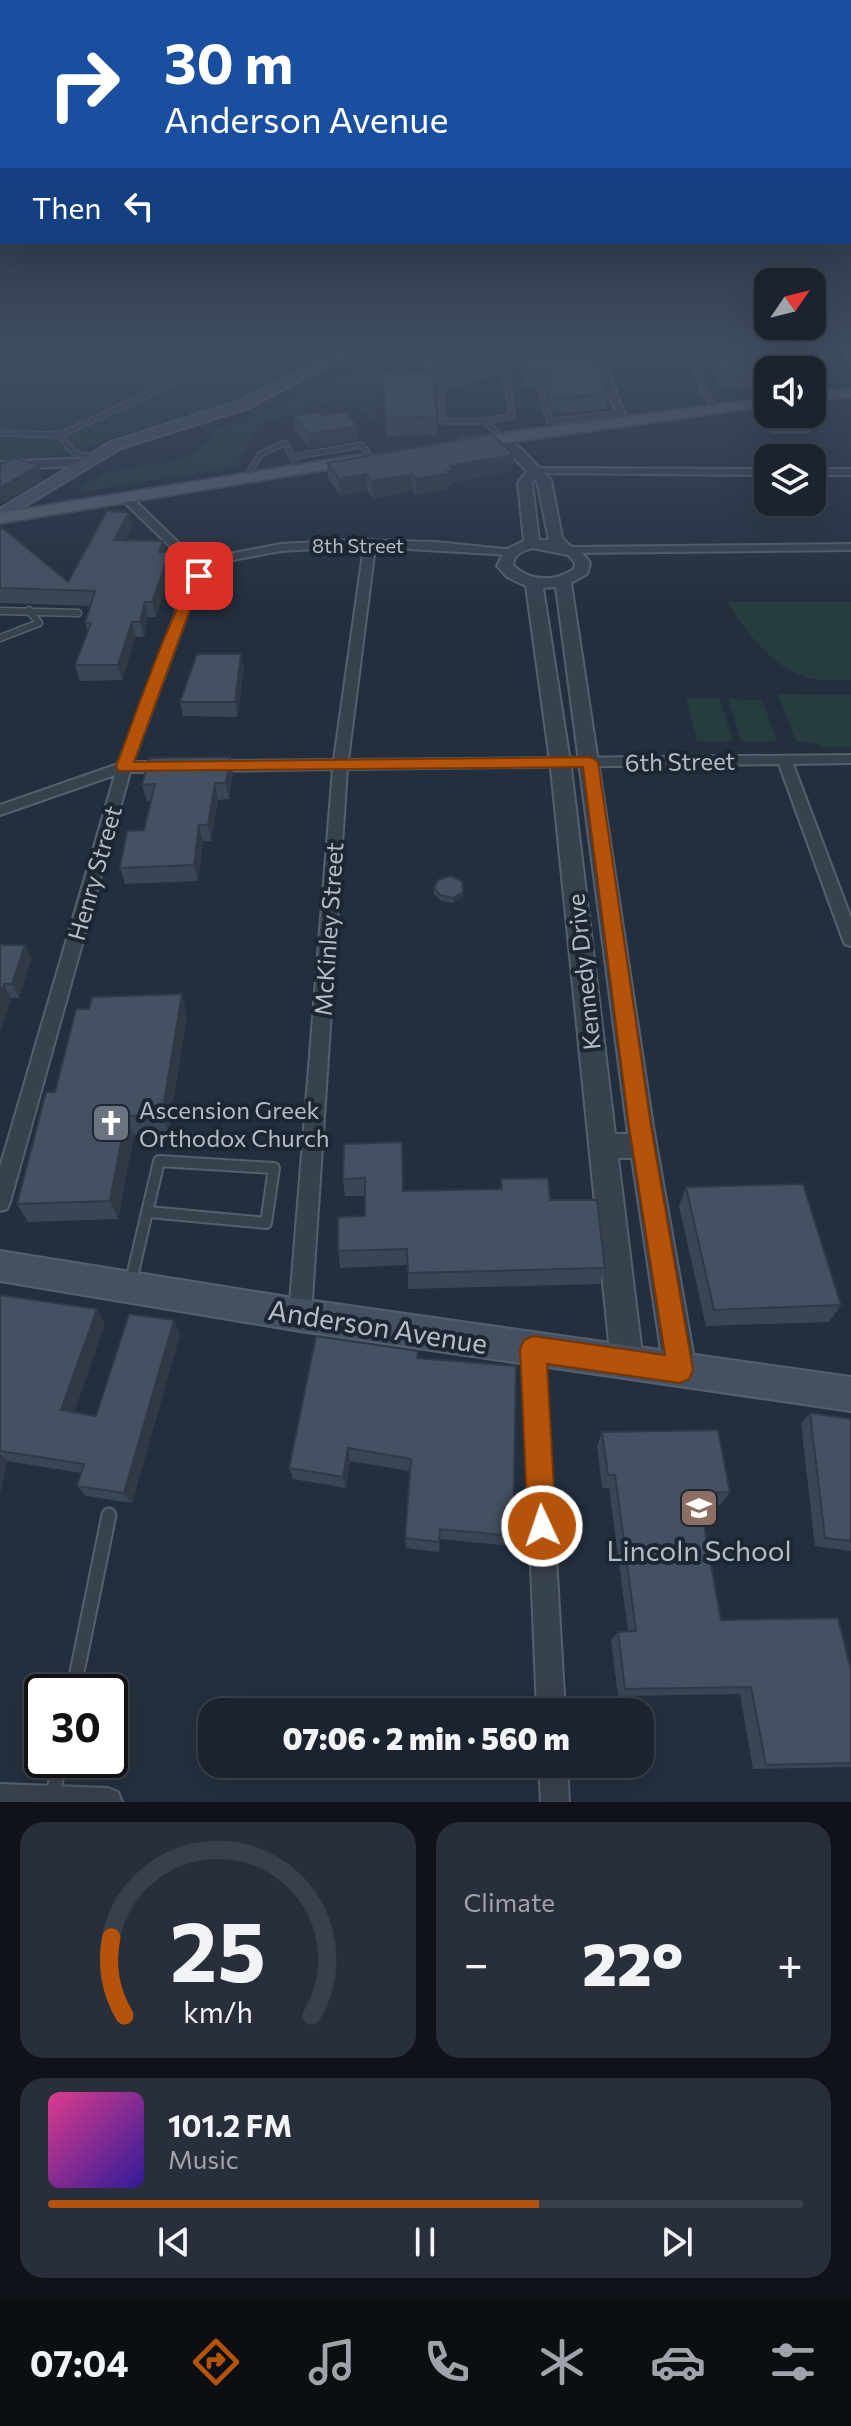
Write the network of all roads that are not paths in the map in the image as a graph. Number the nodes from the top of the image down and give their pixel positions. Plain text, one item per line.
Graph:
1 (62, 437) edge
2 (135, 437) edge
3 (506, 437) edge
4 (502, 438) junction
5 (452, 445) edge
6 (378, 457) edge
7 (90, 460) junction
8 (295, 463) junction
9 (0, 468) edge
10 (534, 471) junction
11 (754, 472) edge
12 (826, 472) edge
13 (851, 472) edge
14 (246, 478) junction
15 (125, 497) junction
16 (0, 517) edge
17 (532, 544) junction
18 (370, 545) junction
19 (851, 547) edge
20 (566, 548) junction
21 (510, 552) junction
22 (207, 562) junction
23 (563, 582) junction
24 (534, 583) junction
25 (29, 610) junction
26 (0, 611) edge
27 (78, 613) dead end
28 (0, 638) edge
29 (784, 759) junction
30 (851, 759) edge
31 (590, 762) junction
32 (560, 763) junction
33 (340, 765) junction
34 (124, 767) junction
35 (0, 810) edge
36 (574, 883) junction
37 (606, 883) junction
38 (851, 940) edge
39 (622, 994) junction
40 (586, 996) junction
41 (643, 1145) junction
42 (603, 1147) junction
43 (0, 1202) edge
44 (149, 1212) junction
45 (0, 1266) edge
46 (130, 1287) junction
47 (300, 1315) junction
48 (533, 1349) junction
49 (627, 1362) junction
50 (680, 1370) junction
51 (851, 1394) edge
52 (109, 1515) dead end
53 (77, 1674) edge
54 (550, 1698) edge
55 (56, 1778) edge
56 (554, 1778) edge
57 (0, 1798) edge
58 (52, 1800) junction
59 (108, 1802) edge
60 (555, 1802) edge

1 - 7 lane
2 - 7 main road
3 - 4 main road
4 - 5 main road
4 - 10 street
6 - 8 main road
7 - 9 street
7 - 16 main road
8 - 14 main road
8 - 14 lane
10 - 11 street
10 - 17 street
10 - 20 street
12 - 13 street
14 - 15 main road
15 - 16 main road
15 - 22 street
17 - 20 street
17 - 21 street
18 - 21 street, 8th Street
18 - 22 street, 8th Street
18 - 33 street, McKinley Street
19 - 20 street
20 - 23 street
21 - 24 street
22 - 34 street, Henry Street
23 - 24 street
23 - 31 street, Kennedy Drive
24 - 32 street, Kennedy Drive
25 - 26 lane
25 - 27 lane
25 - 28 lane
29 - 30 street, 6th Street
29 - 31 street, 6th Street
29 - 38 street
31 - 32 street, 6th Street
31 - 37 street, Kennedy Drive
32 - 33 street, 6th Street
32 - 36 street, Kennedy Drive
33 - 34 street, 6th Street
33 - 47 street, McKinley Street
34 - 35 street, 6th Street
34 - 43 street, Henry Street
36 - 37 street
36 - 40 street, Kennedy Drive
37 - 39 street, Kennedy Drive
39 - 40 street
39 - 41 street, Kennedy Drive
40 - 42 street, Kennedy Drive
41 - 42 street
41 - 50 street, Kennedy Drive
42 - 49 street, Kennedy Drive
44 - 44 lane
44 - 46 lane
45 - 46 main road, Anderson Avenue
46 - 47 main road, Anderson Avenue
47 - 48 main road, Anderson Avenue
48 - 49 main road, Anderson Avenue
48 - 54 street
49 - 50 main road, Anderson Avenue
50 - 51 main road, Anderson Avenue
52 - 53 lane
55 - 58 lane
56 - 60 street
57 - 58 street
58 - 59 street

